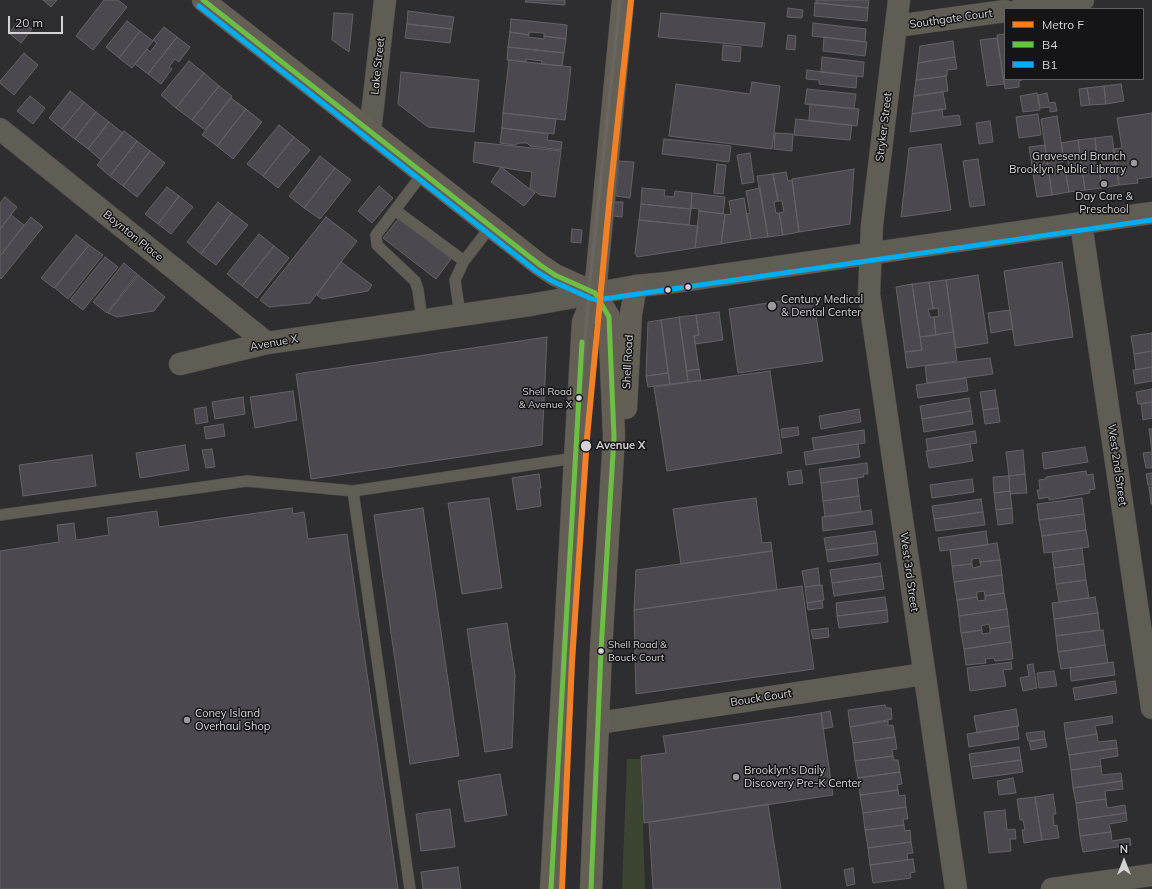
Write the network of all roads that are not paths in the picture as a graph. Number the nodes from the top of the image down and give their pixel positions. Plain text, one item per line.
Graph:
1 (202, 0) edge
2 (385, 0) edge
3 (623, 0) edge
4 (899, 0) edge
5 (1084, 0) edge
6 (1027, 8) edge
7 (1004, 11) edge
8 (896, 26) junction
9 (0, 129) edge
10 (370, 132) junction
11 (423, 173) junction
12 (395, 210) junction
13 (1152, 213) edge
14 (1081, 223) junction
15 (491, 226) junction
16 (871, 254) junction
17 (464, 261) junction
18 (636, 286) junction
19 (595, 293) junction
20 (460, 315) junction
21 (422, 320) junction
22 (267, 342) junction
23 (180, 364) dead end
24 (614, 437) junction
25 (574, 458) junction
26 (353, 491) junction
27 (0, 516) edge
28 (924, 674) junction
29 (1152, 708) edge
30 (598, 723) junction
31 (1152, 875) edge
32 (410, 889) edge
33 (551, 889) edge
34 (591, 889) edge
35 (956, 889) edge
36 (1052, 889) edge

1 - 10 main road
2 - 10 street, Lake Street
3 - 19 main road
4 - 8 street, Stryker Street
5 - 6 street
7 - 8 street, Southgate Court
8 - 16 street, Stryker Street
9 - 22 street, Boynton Place
10 - 11 main road
11 - 12 lane
11 - 15 main road
12 - 17 lane
12 - 21 lane
13 - 14 street, Avenue X
14 - 16 street, Avenue X
14 - 29 street, West 2nd Street
15 - 17 lane
15 - 19 main road
16 - 18 street, Avenue X
16 - 28 street, West 3rd Street
17 - 20 lane
18 - 19 street, Avenue X
18 - 24 main road, Shell Road
19 - 20 street, Avenue X
19 - 24 main road, Shell Road
19 - 25 main road
20 - 21 street, Avenue X
21 - 22 street, Avenue X
22 - 23 street, Avenue X
24 - 30 main road, Shell Road
25 - 26 lane
25 - 33 main road
26 - 27 lane
26 - 32 lane
28 - 30 street, Bouck Court
28 - 35 street, West 3rd Street
30 - 34 main road, Shell Road
31 - 36 street

